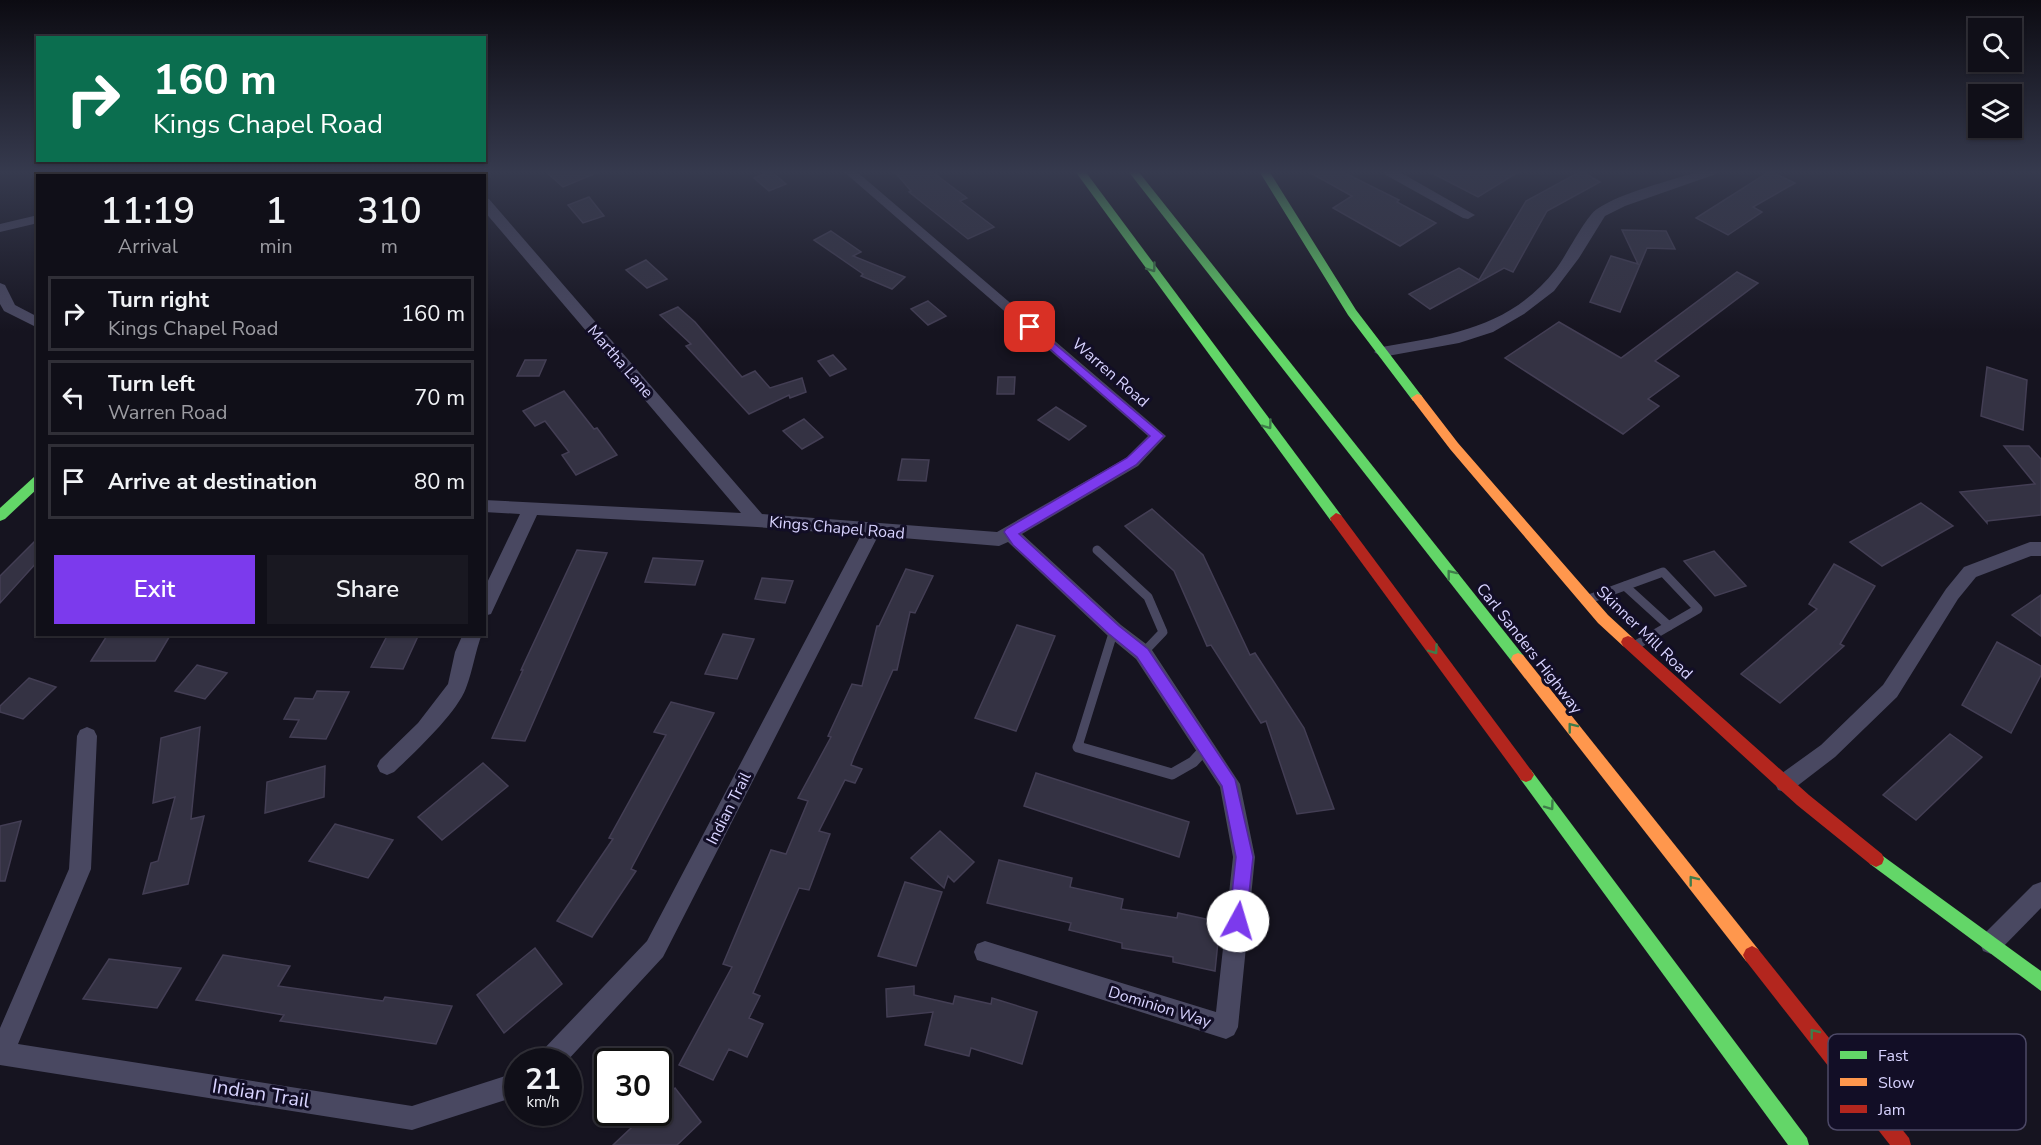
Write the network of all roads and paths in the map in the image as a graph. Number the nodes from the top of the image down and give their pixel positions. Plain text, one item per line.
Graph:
1 (15, 224) edge
2 (503, 224) edge
3 (911, 224) edge
4 (1119, 224) edge
5 (1175, 224) edge
6 (1297, 224) edge
7 (1593, 224) edge
8 (0, 228) edge
9 (0, 288) edge
10 (36, 322) edge
11 (1382, 352) junction
12 (1158, 436) joint
13 (36, 482) edge
14 (486, 506) edge
15 (532, 507) junction
16 (0, 516) edge
17 (757, 520) junction
18 (872, 530) junction
19 (1011, 532) junction
20 (2041, 549) edge
21 (1097, 550) dead end
22 (1625, 586) junction
23 (1586, 600) junction
24 (486, 605) edge
25 (1669, 626) junction
26 (1114, 630) junction
27 (472, 636) edge
28 (1634, 646) junction
29 (1143, 653) junction
30 (87, 736) dead end
31 (1205, 749) junction
32 (387, 766) dead end
33 (1785, 783) junction
34 (2041, 893) edge
35 (1991, 943) junction
36 (985, 952) dead end
37 (2041, 982) edge
38 (562, 1048) edge
39 (1828, 1051) edge
40 (1, 1053) edge
41 (504, 1088) edge
42 (1890, 1130) edge
43 (1800, 1145) edge
44 (1902, 1145) edge

1 - 8 street
2 - 17 street, Martha Lane
3 - 12 street, Warren Road
4 -> 43 main road
39 -> 5 main road, Carl Sanders Highway
6 - 11 main road, Skinner Mill Road
7 - 11 street
9 - 10 street
11 - 23 main road, Skinner Mill Road
12 - 19 street, Kings Chapel Road
13 - 16 main road
14 - 15 street, Kings Chapel Road
15 - 17 street, Kings Chapel Road
15 - 24 street
17 - 18 street, Kings Chapel Road
18 - 19 street, Kings Chapel Road
18 - 38 street, Indian Trail
19 - 26 street, Dominion Way
20 - 33 street
21 - 29 lane
22 - 23 lane
22 - 25 lane
22 - 25 lane
23 - 28 main road, Skinner Mill Road
25 - 28 lane
26 - 29 street, Dominion Way
26 - 31 lane
27 - 32 street
28 - 33 main road, Skinner Mill Road
29 - 31 street, Dominion Way
30 - 40 street
31 - 36 street, Dominion Way
33 - 35 main road, Skinner Mill Road
34 - 35 street
35 - 37 main road, Skinner Mill Road
40 - 41 street, Indian Trail
44 -> 42 main road, Carl Sanders Highway

